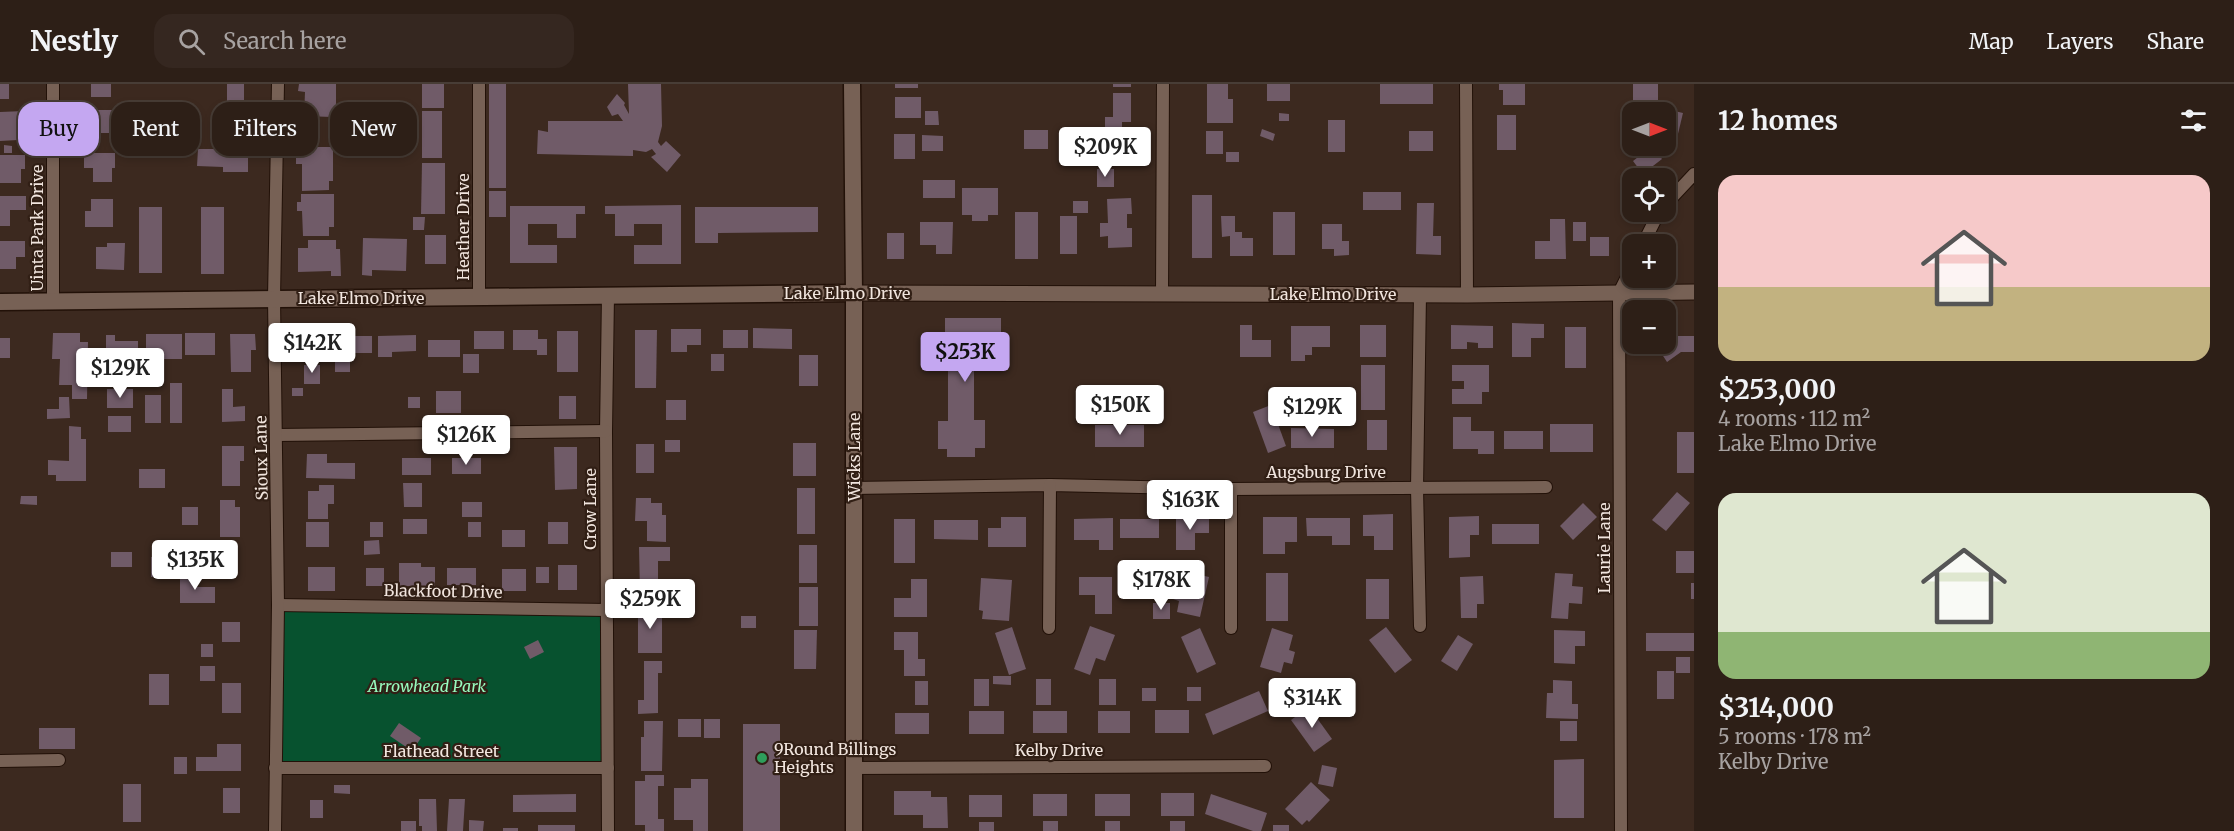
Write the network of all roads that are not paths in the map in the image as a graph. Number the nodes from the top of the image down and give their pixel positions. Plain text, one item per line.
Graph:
1 (53, 84) edge
2 (278, 84) edge
3 (479, 84) edge
4 (852, 84) edge
5 (1163, 84) edge
6 (1466, 84) edge
7 (1694, 174) edge
8 (1676, 193) edge
9 (1622, 287) edge
10 (1694, 292) edge
11 (854, 293) junction
12 (1162, 293) junction
13 (1619, 293) junction
14 (608, 295) junction
15 (1420, 295) junction
16 (1467, 295) junction
17 (274, 298) junction
18 (480, 298) junction
19 (53, 301) junction
20 (0, 302) edge
21 (606, 431) junction
22 (277, 435) junction
23 (1050, 484) junction
24 (1546, 487) dead end
25 (854, 488) junction
26 (1418, 488) junction
27 (1231, 489) junction
28 (278, 605) junction
29 (607, 610) junction
30 (1420, 626) dead end
31 (1049, 628) dead end
32 (1231, 628) dead end
33 (59, 760) dead end
34 (0, 761) edge
35 (1265, 766) dead end
36 (274, 768) junction
37 (608, 768) junction
38 (854, 768) junction
39 (275, 831) edge
40 (608, 831) edge
41 (854, 831) edge
42 (1621, 831) edge

1 - 19 street, Uinta Park Drive
2 - 17 street, Sioux Lane
3 - 18 street, Heather Drive
4 - 11 main road, Wicks Lane
5 - 12 street
6 - 16 street
7 - 8 street
9 - 13 street, Laurie Lane
10 - 13 street, Lake Elmo Drive
11 - 12 street, Lake Elmo Drive
11 - 14 main road, Lake Elmo Drive
11 - 25 main road, Wicks Lane
12 - 15 street, Lake Elmo Drive
13 - 16 street, Lake Elmo Drive
13 - 42 street, Laurie Lane
14 - 18 main road, Lake Elmo Drive
14 - 21 street, Crow Lane
15 - 16 street, Lake Elmo Drive
15 - 26 street
17 - 18 main road, Lake Elmo Drive
17 - 19 main road, Lake Elmo Drive
17 - 22 street, Sioux Lane
19 - 20 main road, Lake Elmo Drive
21 - 22 street
21 - 29 street, Crow Lane
22 - 28 street, Sioux Lane
23 - 25 street, Augsburg Drive
23 - 27 street, Augsburg Drive
23 - 31 street
24 - 26 street, Augsburg Drive
25 - 38 main road, Wicks Lane
26 - 27 street, Augsburg Drive
26 - 30 street
27 - 32 street
28 - 29 street, Blackfoot Drive
28 - 36 street, Sioux Lane
29 - 37 street, Crow Lane
33 - 34 street
35 - 38 street, Kelby Drive
36 - 37 street, Flathead Street
36 - 39 street, Sioux Lane
37 - 40 street, Crow Lane
38 - 41 main road, Wicks Lane

